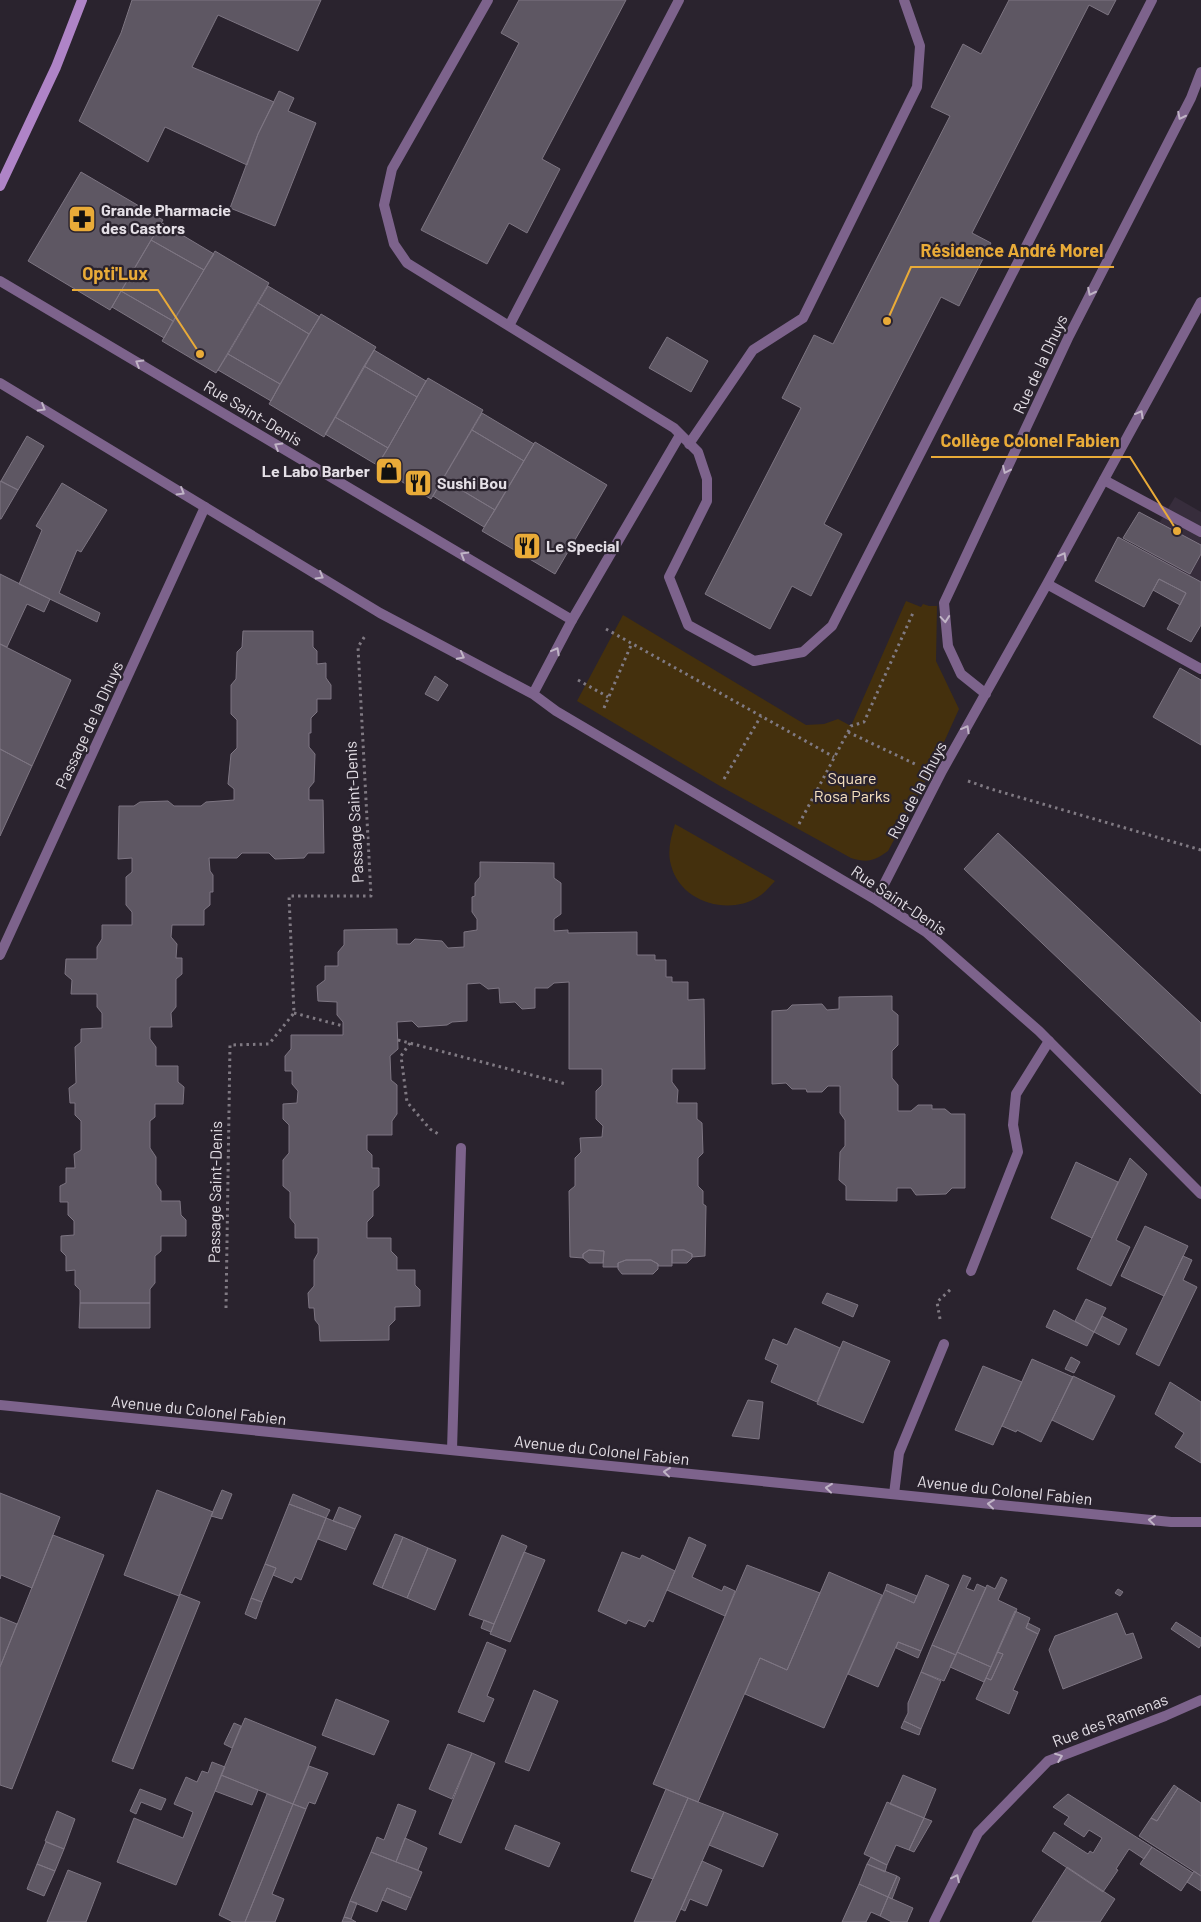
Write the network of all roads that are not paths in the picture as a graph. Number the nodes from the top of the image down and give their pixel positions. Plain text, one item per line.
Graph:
1 (82, 0) edge
2 (488, 0) edge
3 (679, 0) edge
4 (904, 0) edge
5 (1152, 0) edge
6 (1201, 72) edge
7 (0, 186) edge
8 (0, 281) edge
9 (1201, 302) edge
10 (508, 326) junction
11 (0, 383) edge
12 (680, 435) junction
13 (689, 444) junction
14 (1104, 480) junction
15 (205, 507) junction
16 (1201, 532) edge
17 (1047, 584) junction
18 (572, 620) junction
19 (1201, 669) edge
20 (533, 694) junction
21 (986, 694) junction
22 (876, 900) junction
23 (0, 955) edge
24 (1049, 1041) junction
25 (461, 1148) road end
26 (1201, 1194) edge
27 (971, 1271) road end
28 (944, 1344) road end
29 (0, 1405) edge
30 (452, 1450) junction
31 (894, 1494) junction
32 (1201, 1522) edge
33 (1201, 1700) edge
34 (934, 1922) edge

1 - 7 main road
2 - 10 street
3 - 10 street
4 - 13 street
5 - 13 street
6 -> 21 street, Rue de la Dhuys
18 -> 8 street, Rue Saint-Denis
14 -> 9 street, Rue de la Dhuys
10 - 12 street
11 -> 15 street, Rue Saint-Denis
12 - 13 street
12 - 18 street
14 - 16 street
17 -> 14 street, Rue de la Dhuys
15 -> 20 street, Rue Saint-Denis
15 - 23 street, Passage de la Dhuys
17 - 19 street
17 - 21 street, Rue de la Dhuys
20 -> 18 street
20 - 22 street, Rue Saint-Denis
22 -> 21 street, Rue de la Dhuys
22 - 24 street, Rue Saint-Denis
24 - 26 street, Rue Saint-Denis
24 - 27 street
25 - 30 street
28 - 31 street
29 - 30 street, Avenue du Colonel Fabien
31 -> 30 street, Avenue du Colonel Fabien
32 -> 31 street, Avenue du Colonel Fabien
34 -> 33 street, Rue des Ramenas

